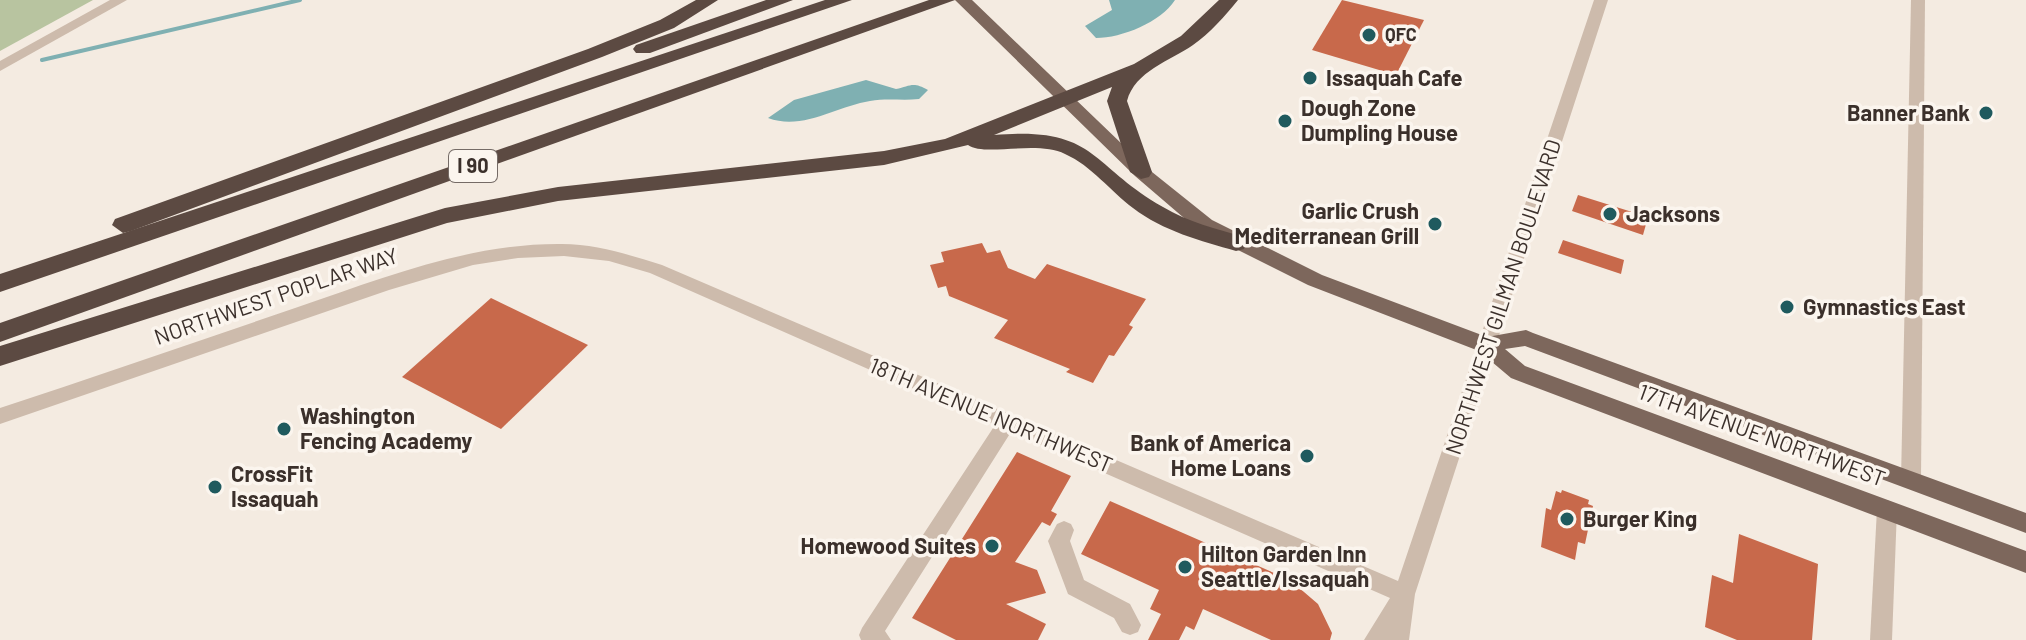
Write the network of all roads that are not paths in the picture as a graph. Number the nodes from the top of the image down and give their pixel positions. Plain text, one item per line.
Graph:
1 (120, 0) edge
2 (709, 0) edge
3 (784, 0) edge
4 (798, 0) edge
5 (843, 0) edge
6 (946, 0) edge
7 (963, 0) edge
8 (1229, 0) edge
9 (1601, 0) edge
10 (1918, 0) edge
11 (704, 29) junction
12 (0, 67) edge
13 (1141, 68) junction
14 (1066, 100) junction
15 (950, 145) junction
16 (1141, 172) junction
17 (145, 217) junction
18 (1236, 243) junction
19 (573, 248) joint
20 (0, 268) edge
21 (0, 283) edge
22 (0, 333) edge
23 (1486, 345) junction
24 (0, 356) edge
25 (0, 416) edge
26 (1007, 422) junction
27 (1911, 480) junction
28 (1887, 509) junction
29 (2026, 523) edge
30 (1064, 530) dead end
31 (2026, 562) edge
32 (1404, 594) junction
33 (1130, 625) dead end
34 (875, 637) edge
35 (1375, 640) edge
36 (1398, 640) edge
37 (1881, 640) edge

1 - 12 street
2 - 17 highway
3 - 11 highway
4 - 11 highway
5 - 21 highway, I 90
6 - 22 highway, I 90
7 - 14 main road, 17TH AVENUE NORTHWEST
8 - 13 highway
9 - 23 street, NORTHWEST GILMAN BOULEVARD
10 - 27 street
11 - 17 highway
13 - 14 highway
13 - 16 highway
14 - 15 highway
14 - 16 main road, 17TH AVENUE NORTHWEST
15 - 18 highway
15 - 24 highway
16 - 18 main road, 17TH AVENUE NORTHWEST
17 - 20 highway
18 - 23 main road, 17TH AVENUE NORTHWEST
19 - 25 street, NORTHWEST POPLAR WAY
19 - 26 street, 18TH AVENUE NORTHWEST
23 - 27 main road, 17TH AVENUE NORTHWEST
23 - 28 main road, 17TH AVENUE NORTHWEST
23 - 32 street, NORTHWEST GILMAN BOULEVARD
26 - 32 street, 18TH AVENUE NORTHWEST
26 - 34 street
27 - 29 main road, 17TH AVENUE NORTHWEST
28 - 31 main road, 17TH AVENUE NORTHWEST
28 - 37 street
30 - 33 street
32 - 35 street, NORTHWEST GILMAN BOULEVARD
32 - 36 street, NORTHWEST GILMAN BOULEVARD

